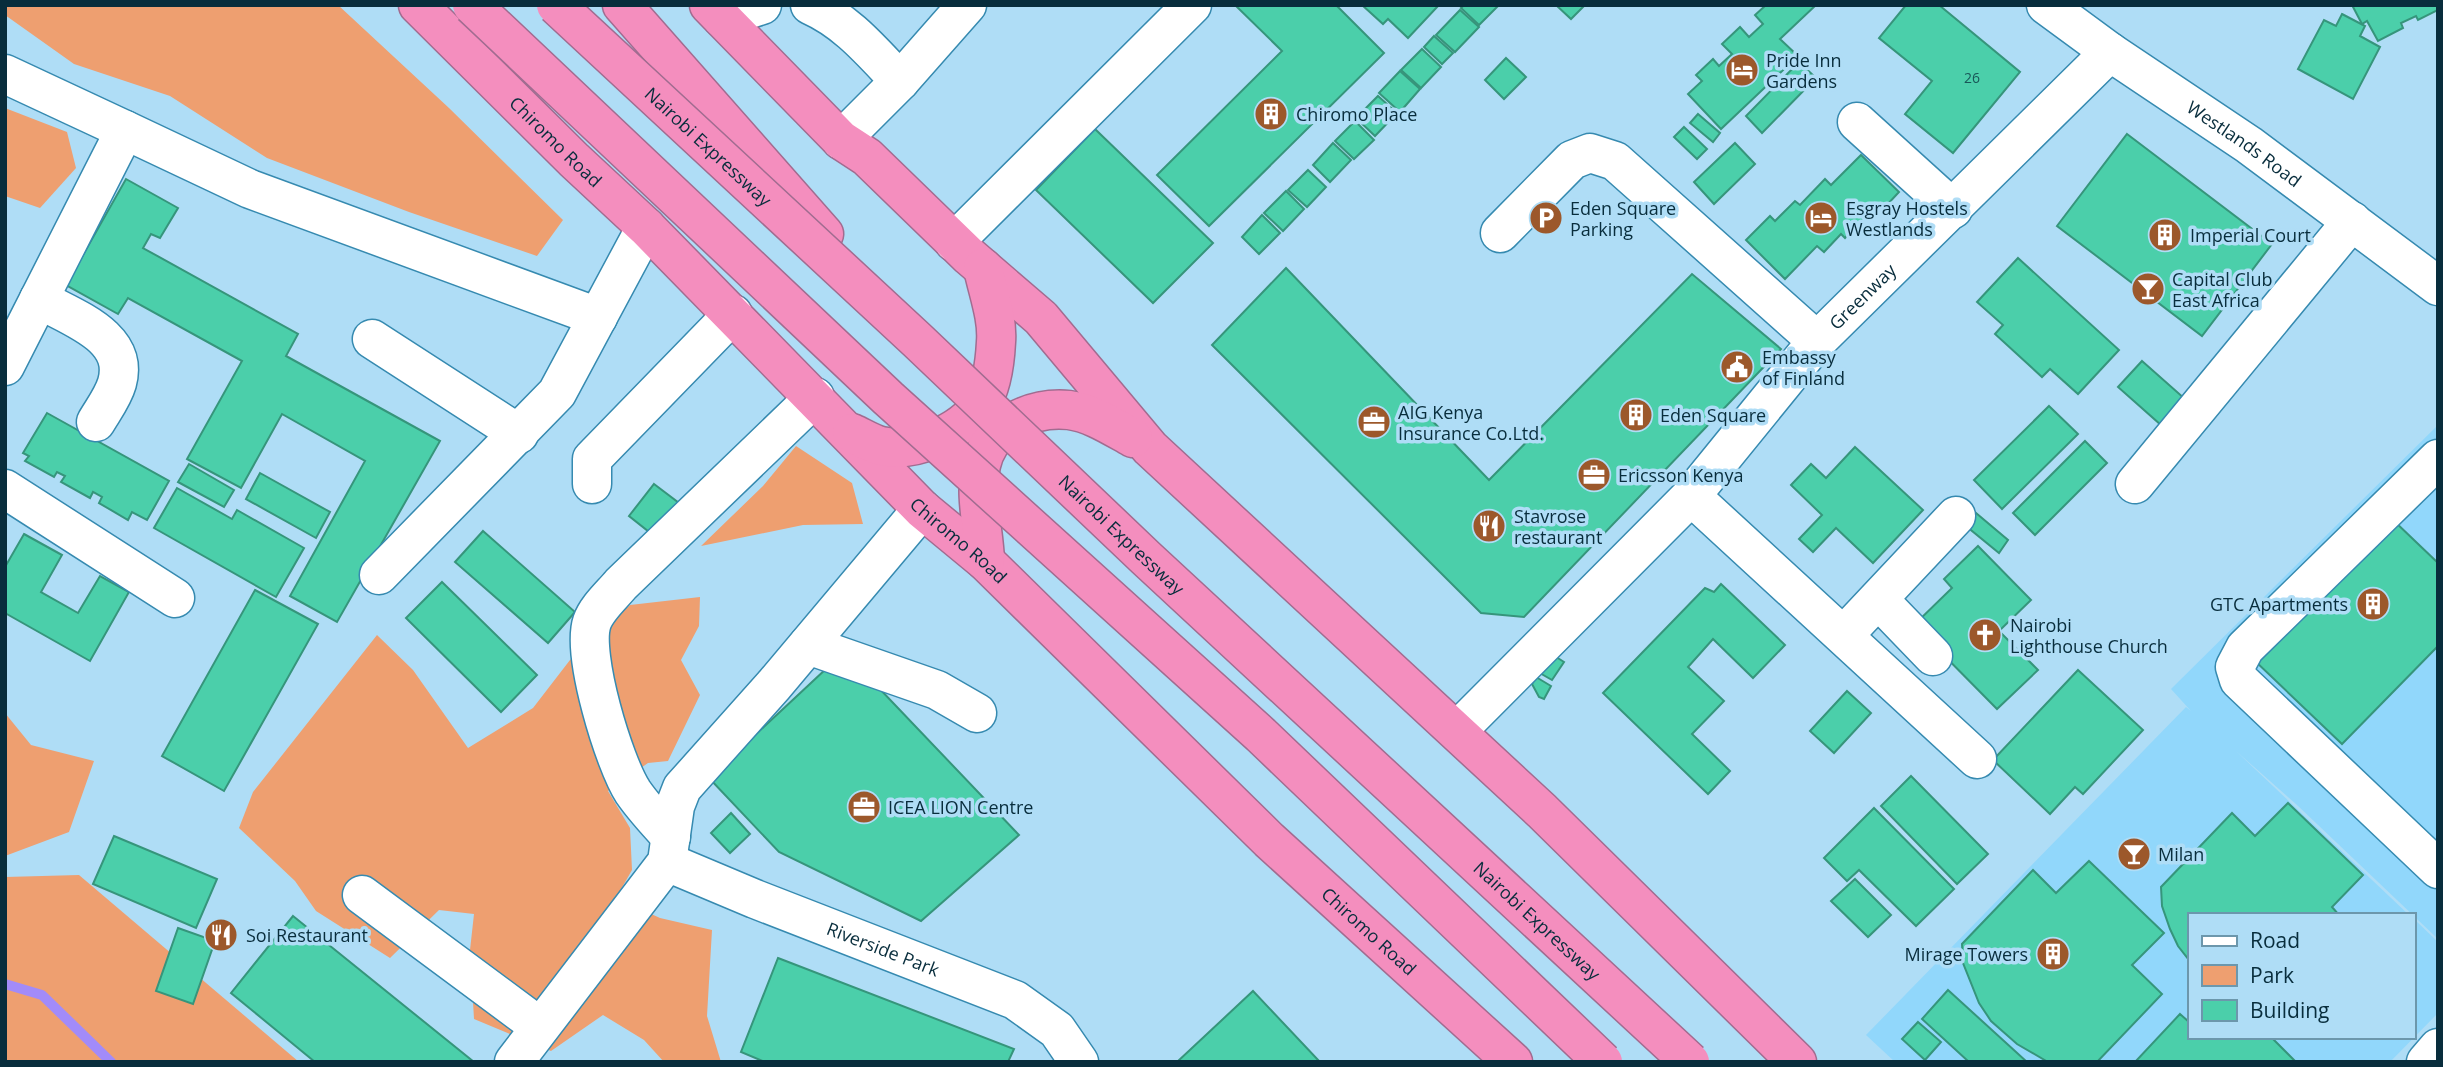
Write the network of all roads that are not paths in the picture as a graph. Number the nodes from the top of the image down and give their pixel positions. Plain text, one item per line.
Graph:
1 (418, 5) edge
2 (472, 5) edge
3 (556, 5) edge
4 (622, 5) edge
5 (762, 5) edge
6 (810, 5) edge
7 (967, 5) edge
8 (1192, 5) edge
9 (2046, 5) edge
10 (716, 12) edge
11 (2110, 52) junction
12 (5, 74) edge
13 (900, 81) junction
14 (1857, 122) dead end
15 (125, 130) junction
16 (841, 140) junction
17 (1953, 209) junction
18 (2352, 221) junction
19 (646, 227) junction
20 (1500, 233) dead end
21 (954, 242) junction
22 (983, 268) junction
23 (2438, 286) edge
24 (39, 299) junction
25 (733, 314) junction
26 (598, 317) junction
27 (372, 339) dead end
28 (917, 340) junction
29 (1817, 341) junction
30 (5, 366) edge
31 (815, 397) junction
32 (96, 422) dead end
33 (848, 432) junction
34 (519, 434) junction
35 (1150, 448) junction
36 (2438, 459) edge
37 (592, 484) dead end
38 (2135, 484) dead end
39 (5, 489) edge
40 (1690, 496) junction
41 (922, 509) junction
42 (1956, 516) dead end
43 (985, 561) junction
44 (379, 575) dead end
45 (175, 598) dead end
46 (1879, 600) junction
47 (1844, 635) junction
48 (808, 645) junction
49 (1933, 656) dead end
50 (977, 713) dead end
51 (1457, 731) junction
52 (1977, 760) dead end
53 (669, 850) junction
54 (2438, 869) edge
55 (362, 895) dead end
56 (540, 1027) junction
57 (2438, 1048) edge
58 (514, 1062) edge
59 (1079, 1062) edge
60 (1513, 1062) edge
61 (1603, 1062) edge
62 (1689, 1062) edge
63 (1797, 1062) edge
64 (2426, 1062) edge

1 - 19 highway, Chiromo Road
2 - 61 highway, bridge
3 - 28 highway, Nairobi Expressway, bridge
4 - 28 highway, bridge
5 - 10 street
6 - 13 street
7 - 13 street
8 - 21 street
9 - 11 street, Westlands Road
10 - 16 highway
11 - 17 street, Greenway
11 - 18 street, Westlands Road
12 - 15 street
13 - 16 street
14 - 17 street
15 - 24 street
15 - 26 street
16 - 21 highway
17 - 29 street, Greenway
18 - 23 street, Westlands Road
18 - 38 street
19 - 25 highway, Chiromo Road
19 - 26 street
20 - 29 street
21 - 22 highway
22 - 33 highway
22 - 35 highway
24 - 30 street
24 - 32 street
25 - 31 highway, Chiromo Road
25 - 37 street
26 - 34 street
27 - 34 street
28 - 62 highway, Nairobi Expressway, bridge
29 - 40 street, Greenway
31 - 33 highway, Chiromo Road
31 - 53 street
33 - 41 highway, Chiromo Road
34 - 44 street
35 - 43 highway
35 - 51 highway
36 - 54 street
39 - 45 street
40 - 47 street
40 - 51 street, Greenway
41 - 43 highway, Chiromo Road
41 - 48 street
42 - 46 street
43 - 60 highway, Chiromo Road
46 - 47 street
46 - 49 street
47 - 52 street
48 - 50 street
48 - 53 street
51 - 63 highway
53 - 56 street
53 - 59 street, Riverside Park
55 - 56 street
56 - 58 street
57 - 64 street

